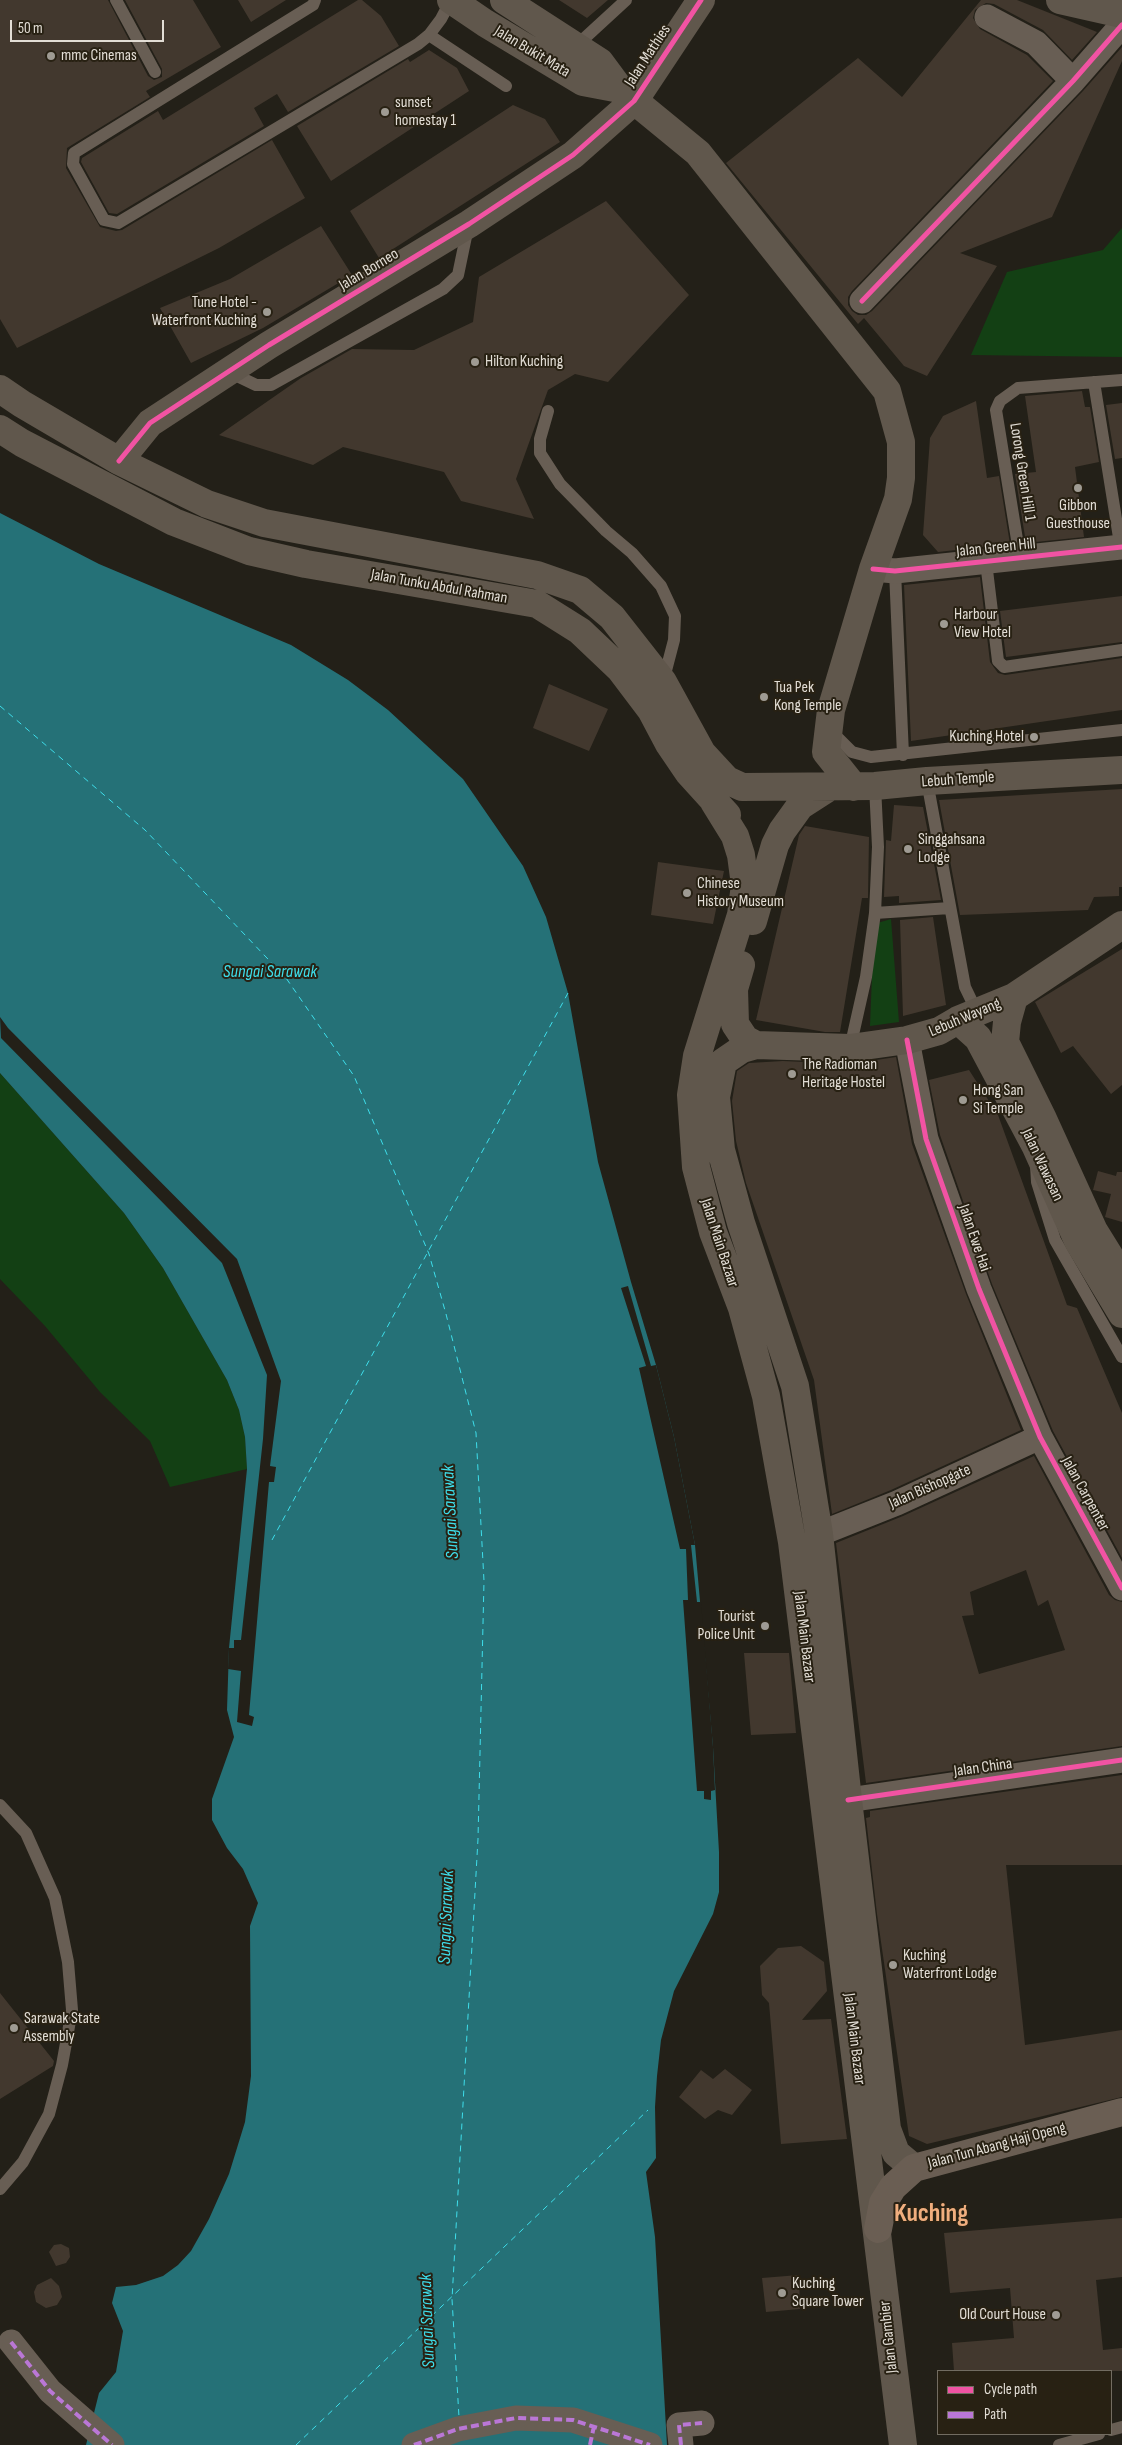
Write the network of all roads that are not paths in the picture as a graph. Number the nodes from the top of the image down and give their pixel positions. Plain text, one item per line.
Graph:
1 (116, 0) edge
2 (315, 0) edge
3 (451, 0) edge
4 (504, 0) edge
5 (626, 0) edge
6 (700, 0) edge
7 (1060, 0) edge
8 (1122, 14) edge
9 (988, 17) dead end
10 (1122, 25) edge
11 (429, 35) junction
12 (576, 46) junction
13 (155, 72) dead end
14 (1073, 81) junction
15 (506, 86) dead end
16 (627, 95) junction
17 (469, 224) junction
18 (862, 301) dead end
19 (229, 372) junction
20 (1122, 380) edge
21 (1094, 382) junction
22 (0, 389) edge
23 (548, 411) dead end
24 (0, 429) edge
25 (119, 461) junction
26 (1122, 550) edge
27 (1020, 558) junction
28 (986, 562) junction
29 (884, 570) junction
30 (1122, 650) edge
31 (663, 682) junction
32 (828, 728) junction
33 (1122, 730) edge
34 (903, 755) junction
35 (1122, 770) edge
36 (927, 781) junction
37 (794, 786) joint
38 (852, 787) junction
39 (714, 802) junction
40 (762, 889) junction
41 (950, 908) junction
42 (875, 913) junction
43 (1122, 925) edge
44 (734, 989) junction
45 (1014, 997) junction
46 (710, 1012) junction
47 (967, 1016) junction
48 (907, 1040) junction
49 (756, 1045) junction
50 (850, 1048) junction
51 (1036, 1147) junction
52 (1122, 1276) edge
53 (1122, 1314) edge
54 (1122, 1357) edge
55 (1040, 1437) junction
56 (819, 1534) junction
57 (1122, 1588) edge
58 (1122, 1760) edge
59 (848, 1800) junction
60 (0, 1805) edge
61 (1122, 2112) edge
62 (914, 2168) junction
63 (0, 2189) edge
64 (878, 2229) junction
65 (11, 2342) dead end
66 (702, 2423) dead end
67 (1095, 2435) edge
68 (592, 2436) edge
69 (909, 2442) edge
70 (112, 2445) edge
71 (414, 2445) edge
72 (650, 2445) edge
73 (681, 2445) edge
74 (1060, 2445) edge

1 - 13 lane
2 - 11 lane
3 - 11 lane
3 - 16 main road, Jalan Bukit Mata
4 - 12 main road
5 - 12 lane
6 - 16 main road, Jalan Mathies
7 - 8 main road
9 - 14 street
10 - 14 street
11 - 15 lane
12 - 16 main road
14 - 18 street
16 - 17 main road, Jalan Borneo
16 - 29 main road
17 - 19 main road, Jalan Borneo
17 - 19 lane
19 - 25 main road, Jalan Borneo
20 - 21 lane
21 - 26 lane
21 - 27 lane, Lorong Green Hill 1
22 - 25 main road, Jalan Tunku Abdul Rahman
23 - 31 lane
24 - 39 main road, Jalan Tunku Abdul Rahman
25 - 31 main road, Jalan Tunku Abdul Rahman
26 - 27 street, Jalan Green Hill
27 - 28 street, Jalan Green Hill
28 - 29 street, Jalan Green Hill
28 - 30 lane
29 - 32 main road
29 - 34 lane
31 - 37 main road, Jalan Tunku Abdul Rahman
32 - 34 lane
32 - 38 main road
33 - 34 lane
35 - 36 main road, Lebuh Temple
36 - 38 main road, Lebuh Temple
36 - 41 lane
37 - 38 main road, Lebuh Temple
38 - 40 main road
38 - 42 lane
39 - 40 main road, Jalan Tunku Abdul Rahman
39 - 46 main road, Jalan Main Bazaar
40 - 44 main road
41 - 42 lane
41 - 47 lane
42 - 50 lane
43 - 45 main road, Lebuh Wayang
44 - 46 main road
44 - 49 main road
45 - 47 main road, Lebuh Wayang
45 - 52 main road, Jalan Wawasan
46 - 64 main road, Jalan Main Bazaar
47 - 48 main road, Lebuh Wayang
47 - 51 main road, Jalan Wawasan
48 - 50 main road, Lebuh Wayang
48 - 55 street, Jalan Ewe Hai
49 - 50 main road, Lebuh Wayang
49 - 56 main road, Jalan Main Bazaar
51 - 53 main road, Jalan Wawasan
51 - 54 lane
55 - 56 street, Jalan Bishopgate
55 - 57 street, Jalan Carpenter
56 - 59 main road, Jalan Main Bazaar
58 - 59 street, Jalan China
59 - 62 main road, Jalan Main Bazaar
60 - 63 lane
61 - 62 main road, Jalan Tun Abang Haji Openg
62 - 64 main road, Jalan Tun Abang Haji Openg
64 - 69 main road, Jalan Gambier
65 - 70 street
66 - 73 street
67 - 74 lane
68 - 71 street
68 - 72 street

